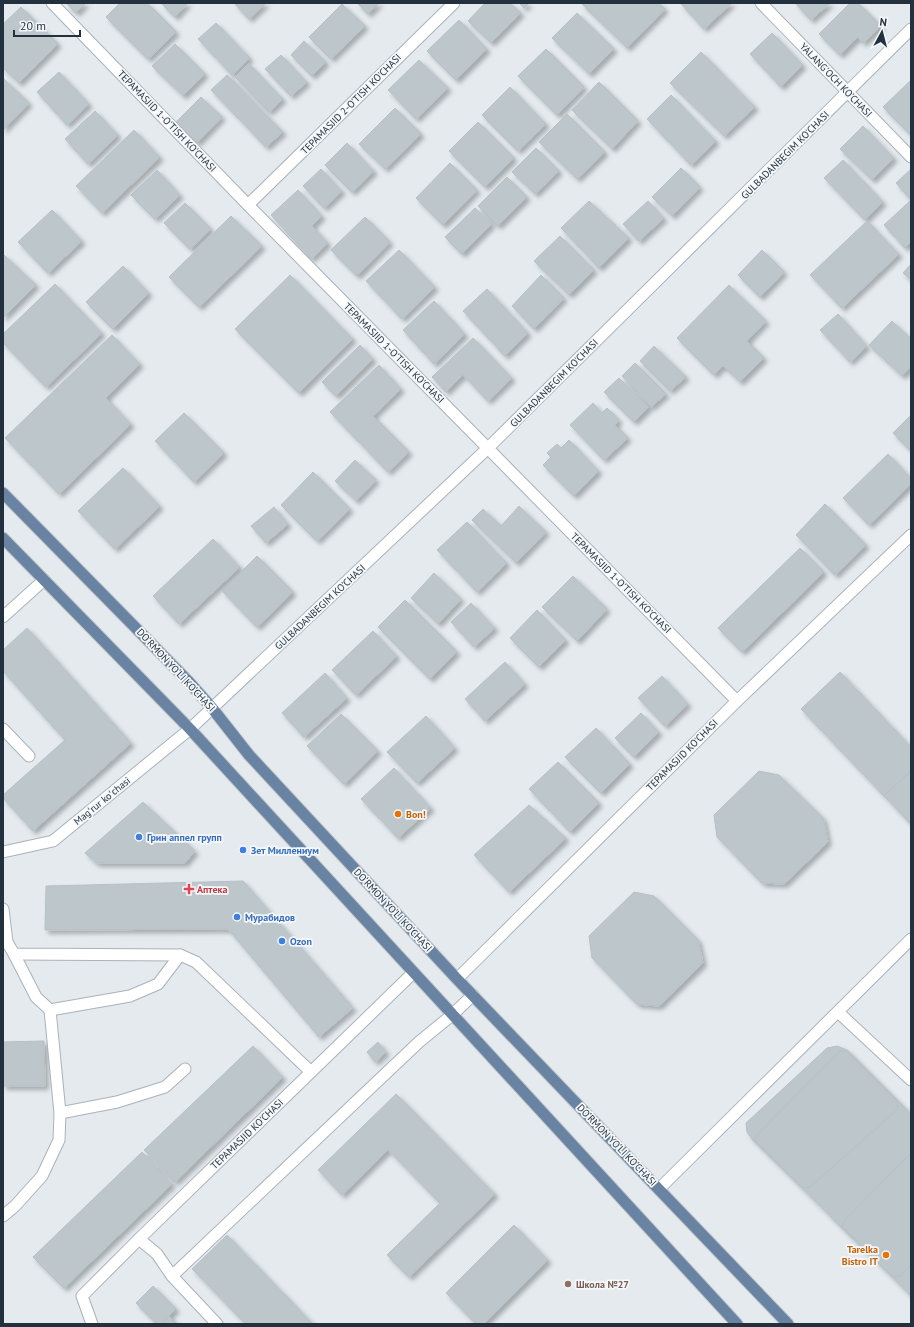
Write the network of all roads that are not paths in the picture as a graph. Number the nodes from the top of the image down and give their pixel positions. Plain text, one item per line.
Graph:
1 (52, 3) edge
2 (454, 3) edge
3 (761, 3) edge
4 (911, 29) edge
5 (848, 93) junction
6 (911, 157) edge
7 (248, 206) junction
8 (488, 448) junction
9 (3, 493) edge
10 (911, 535) edge
11 (3, 538) edge
12 (44, 580) junction
13 (3, 617) edge
14 (737, 701) junction
15 (212, 708) junction
16 (3, 729) edge
17 (190, 729) junction
18 (29, 756) dead end
19 (3, 852) edge
20 (3, 909) edge
21 (911, 939) edge
22 (14, 954) junction
23 (180, 955) junction
24 (413, 973) junction
25 (457, 979) junction
26 (473, 995) junction
27 (50, 1010) junction
28 (838, 1012) junction
29 (452, 1015) junction
30 (185, 1069) dead end
31 (311, 1072) junction
32 (911, 1080) edge
33 (60, 1113) junction
34 (659, 1190) junction
35 (3, 1216) edge
36 (139, 1239) junction
37 (172, 1276) junction
38 (92, 1324) edge
39 (217, 1324) edge
40 (737, 1324) edge
41 (788, 1324) edge

1 - 7 street, TEPAMASJID 1-O'TISH KO'CHASI
2 - 7 street, TEPAMASJID 2-O'TISH KO'CHASI
3 - 5 street, YALANG'OCH KO'CHASI
4 - 5 street, GULBADANBEGIM KO'CHASI
5 - 6 street, YALANG'OCH KO'CHASI
5 - 8 street, GULBADANBEGIM KO'CHASI
7 - 8 street, TEPAMASJID 1-O'TISH KO'CHASI
8 - 14 street, TEPAMASJID 1-O'TISH KO'CHASI
8 - 15 street, GULBADANBEGIM KO'CHASI
9 - 15 main road, DO‘RMON YO‘LI KO‘CHASI
10 - 14 street, TEPAMASJID KO'CHASI
11 - 12 main road
12 - 13 street
12 - 17 main road
14 - 25 street, TEPAMASJID KO'CHASI
15 - 17 street, GULBADANBEGIM KO'CHASI
15 - 25 main road, DO‘RMON YO‘LI KO‘CHASI
16 - 18 street
17 - 19 street, Magʻrur koʻchasi
17 - 24 main road
20 - 22 street
21 - 28 street
22 - 23 street
22 - 27 street
23 - 27 street
23 - 31 street
24 - 29 main road
24 - 31 street, TEPAMASJID KO'CHASI
25 - 26 main road, DO‘RMON YO‘LI KO‘CHASI
26 - 29 street
26 - 34 main road, DO‘RMON YO‘LI KO‘CHASI
27 - 33 street
28 - 32 street
28 - 34 street
29 - 37 street
29 - 40 main road
30 - 33 street
31 - 36 street, TEPAMASJID KO'CHASI
33 - 35 street
34 - 41 main road, DO‘RMON YO‘LI KO‘CHASI
36 - 37 street
36 - 38 street, TEPAMASJID KO'CHASI
37 - 39 street

